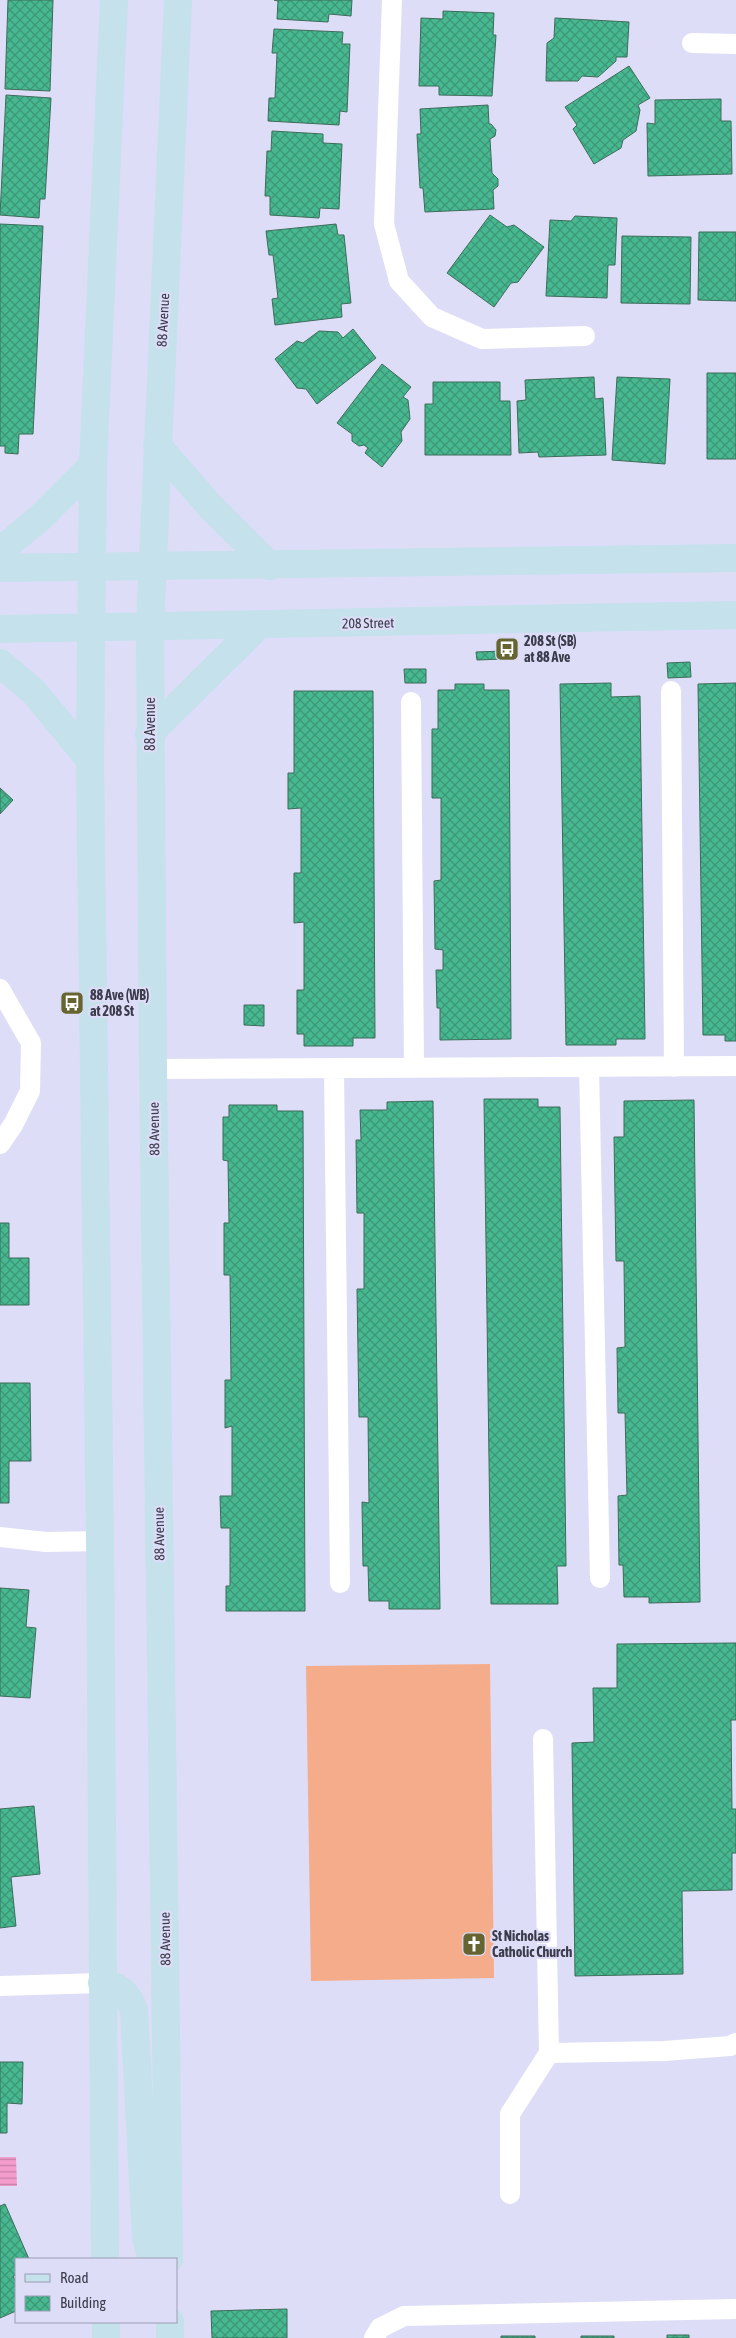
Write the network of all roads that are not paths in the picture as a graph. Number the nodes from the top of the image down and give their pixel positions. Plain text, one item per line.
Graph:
1 (114, 0) edge
2 (178, 0) edge
3 (392, 0) edge
4 (692, 43) dead end
5 (736, 44) edge
6 (586, 336) dead end
7 (157, 445) junction
8 (93, 465) junction
9 (0, 551) edge
10 (736, 558) edge
11 (152, 566) junction
12 (270, 566) junction
13 (92, 567) junction
14 (0, 568) edge
15 (736, 616) edge
16 (258, 626) junction
17 (150, 627) junction
18 (91, 628) junction
19 (0, 629) edge
20 (0, 663) edge
21 (671, 691) dead end
22 (411, 702) dead end
23 (150, 734) junction
24 (90, 760) junction
25 (0, 989) edge
26 (674, 1066) junction
27 (736, 1066) edge
28 (589, 1067) junction
29 (334, 1068) junction
30 (414, 1068) junction
31 (153, 1069) junction
32 (0, 1144) edge
33 (0, 1537) edge
34 (100, 1541) junction
35 (600, 1578) dead end
36 (340, 1583) dead end
37 (543, 1739) dead end
38 (102, 1983) junction
39 (0, 1986) edge
40 (736, 2043) edge
41 (549, 2053) junction
42 (510, 2194) dead end
43 (105, 2258) edge
44 (152, 2258) edge
45 (169, 2258) edge
46 (736, 2309) edge
47 (106, 2323) edge
48 (170, 2323) edge
49 (106, 2338) edge
50 (170, 2338) edge
51 (374, 2338) edge

1 - 8 main road
2 - 7 main road, 88 Avenue
3 - 6 lane
4 - 5 lane
7 - 11 main road, 88 Avenue
7 - 12 main road
8 - 9 main road
8 - 13 main road
10 - 12 main road
11 - 12 main road
11 - 13 main road
11 - 17 main road, 88 Avenue
13 - 14 main road
13 - 18 main road
15 - 16 main road, 208 Street
16 - 17 main road, 208 Street
16 - 23 main road
17 - 18 main road, 208 Street
17 - 23 main road, 88 Avenue
18 - 19 main road, 208 Street
18 - 24 main road
20 - 24 main road
21 - 26 lane
22 - 30 lane
23 - 31 main road, 88 Avenue
24 - 34 main road
25 - 32 lane
26 - 27 lane
26 - 28 lane
28 - 30 lane
28 - 35 lane
29 - 30 lane
29 - 31 lane
29 - 36 lane
31 - 45 main road, 88 Avenue
33 - 34 lane
34 - 38 main road
37 - 41 lane
38 - 39 lane
38 - 43 main road
38 - 44 main road
40 - 41 lane
41 - 42 lane
46 - 51 lane
47 - 49 main road
48 - 50 main road

